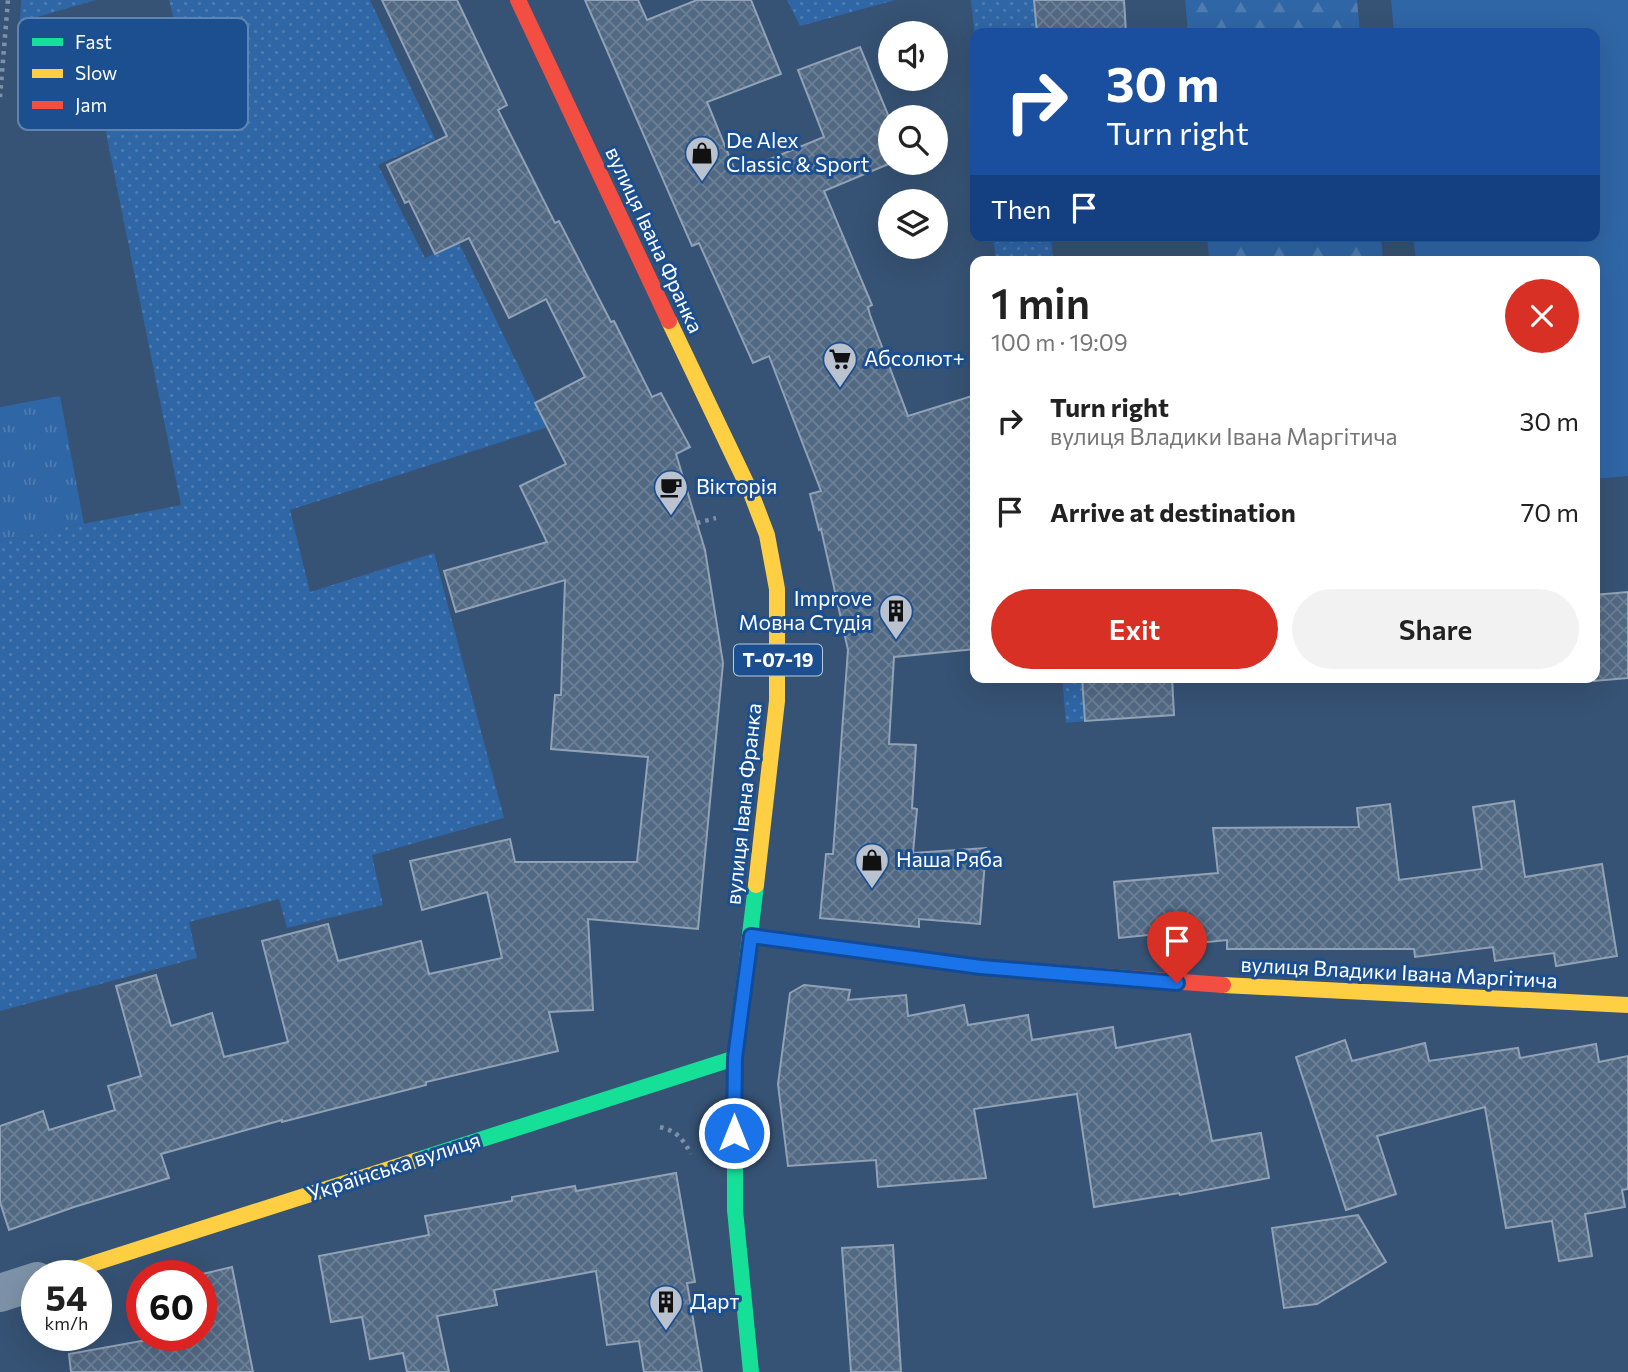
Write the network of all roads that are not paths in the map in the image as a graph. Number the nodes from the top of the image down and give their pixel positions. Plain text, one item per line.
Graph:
1 (518, 0) edge
2 (751, 936) junction
3 (1628, 1005) edge
4 (735, 1058) junction
5 (104, 1260) edge
6 (21, 1286) edge
7 (0, 1293) edge
8 (751, 1372) edge

1 - 2 street, вулиця Івана Франка / Т-07-19
2 - 3 street, вулиця Владики Івана Маргітича
2 - 4 street, вулиця Івана Франка / Т-07-19
4 - 5 street, Українська вулиця
4 - 8 street, вулиця Івана Франка / Т-07-19
6 - 7 street

